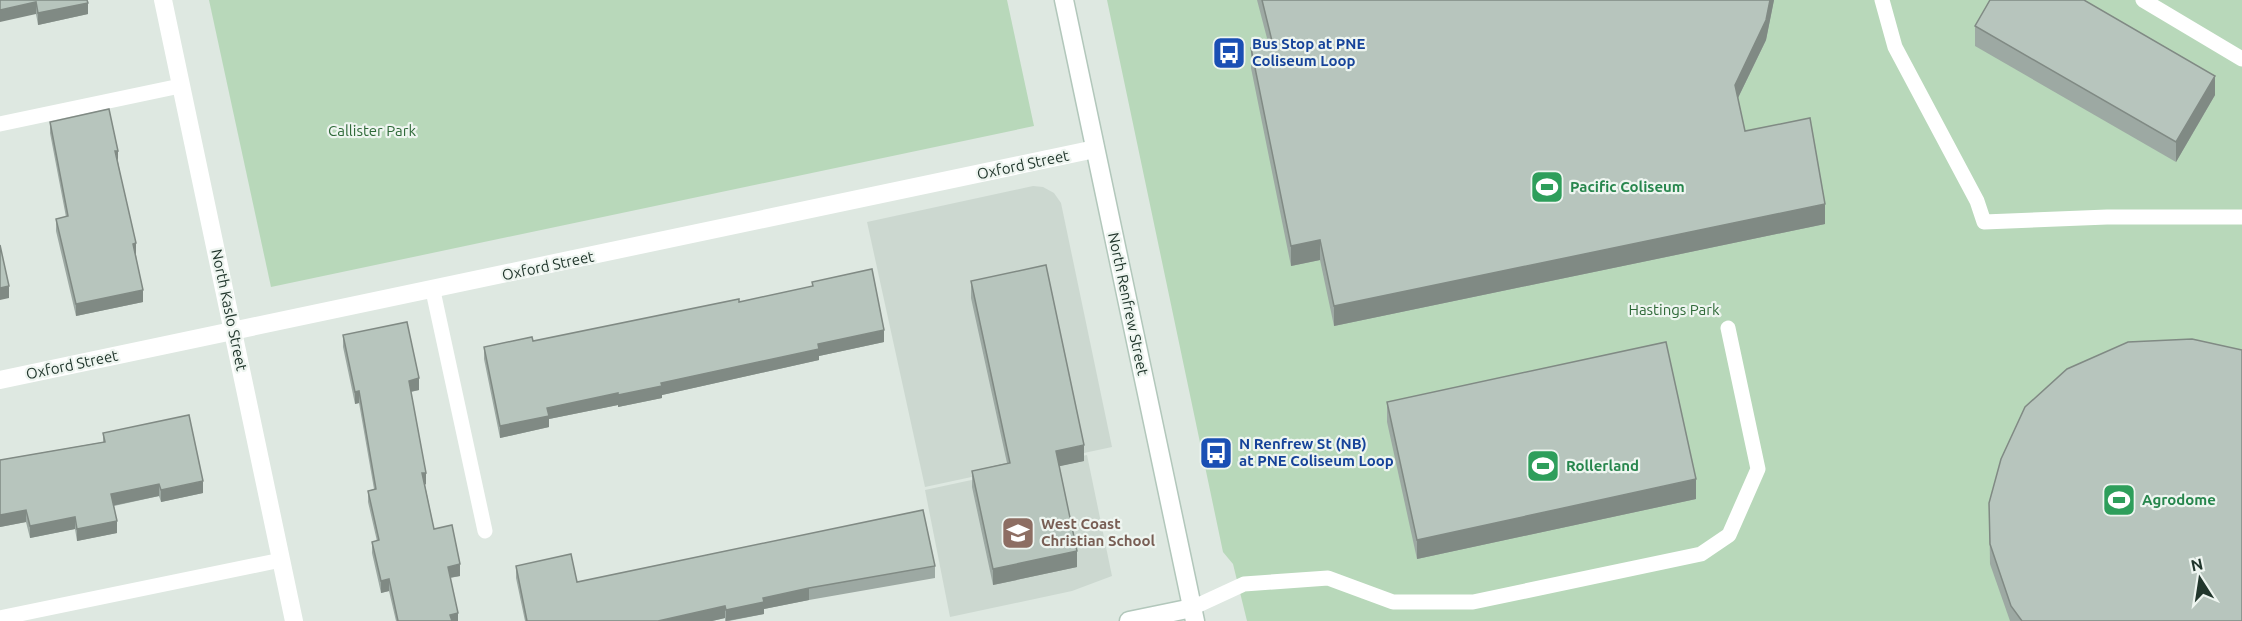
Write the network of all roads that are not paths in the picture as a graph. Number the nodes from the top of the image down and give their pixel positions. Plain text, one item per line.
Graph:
1 (163, 0) edge
2 (1064, 0) edge
3 (1882, 0) edge
4 (2143, 0) edge
5 (2242, 59) edge
6 (180, 86) junction
7 (0, 124) edge
8 (1095, 149) junction
9 (2242, 217) edge
10 (433, 291) junction
11 (1728, 328) dead end
12 (233, 331) junction
13 (0, 380) edge
14 (485, 531) dead end
15 (281, 560) junction
16 (1194, 614) edge
17 (0, 618) edge
18 (294, 621) edge
19 (1129, 621) edge

1 - 6 street, North Kaslo Street
2 - 8 street, North Renfrew Street
3 - 9 lane
4 - 5 lane
6 - 7 lane
6 - 12 street, North Kaslo Street
8 - 10 street, Oxford Street
8 - 16 street, North Renfrew Street
10 - 12 street, Oxford Street
10 - 14 lane
11 - 16 lane
12 - 13 street, Oxford Street
12 - 15 street, North Kaslo Street
15 - 17 lane
15 - 18 street, North Kaslo Street
16 - 19 street

